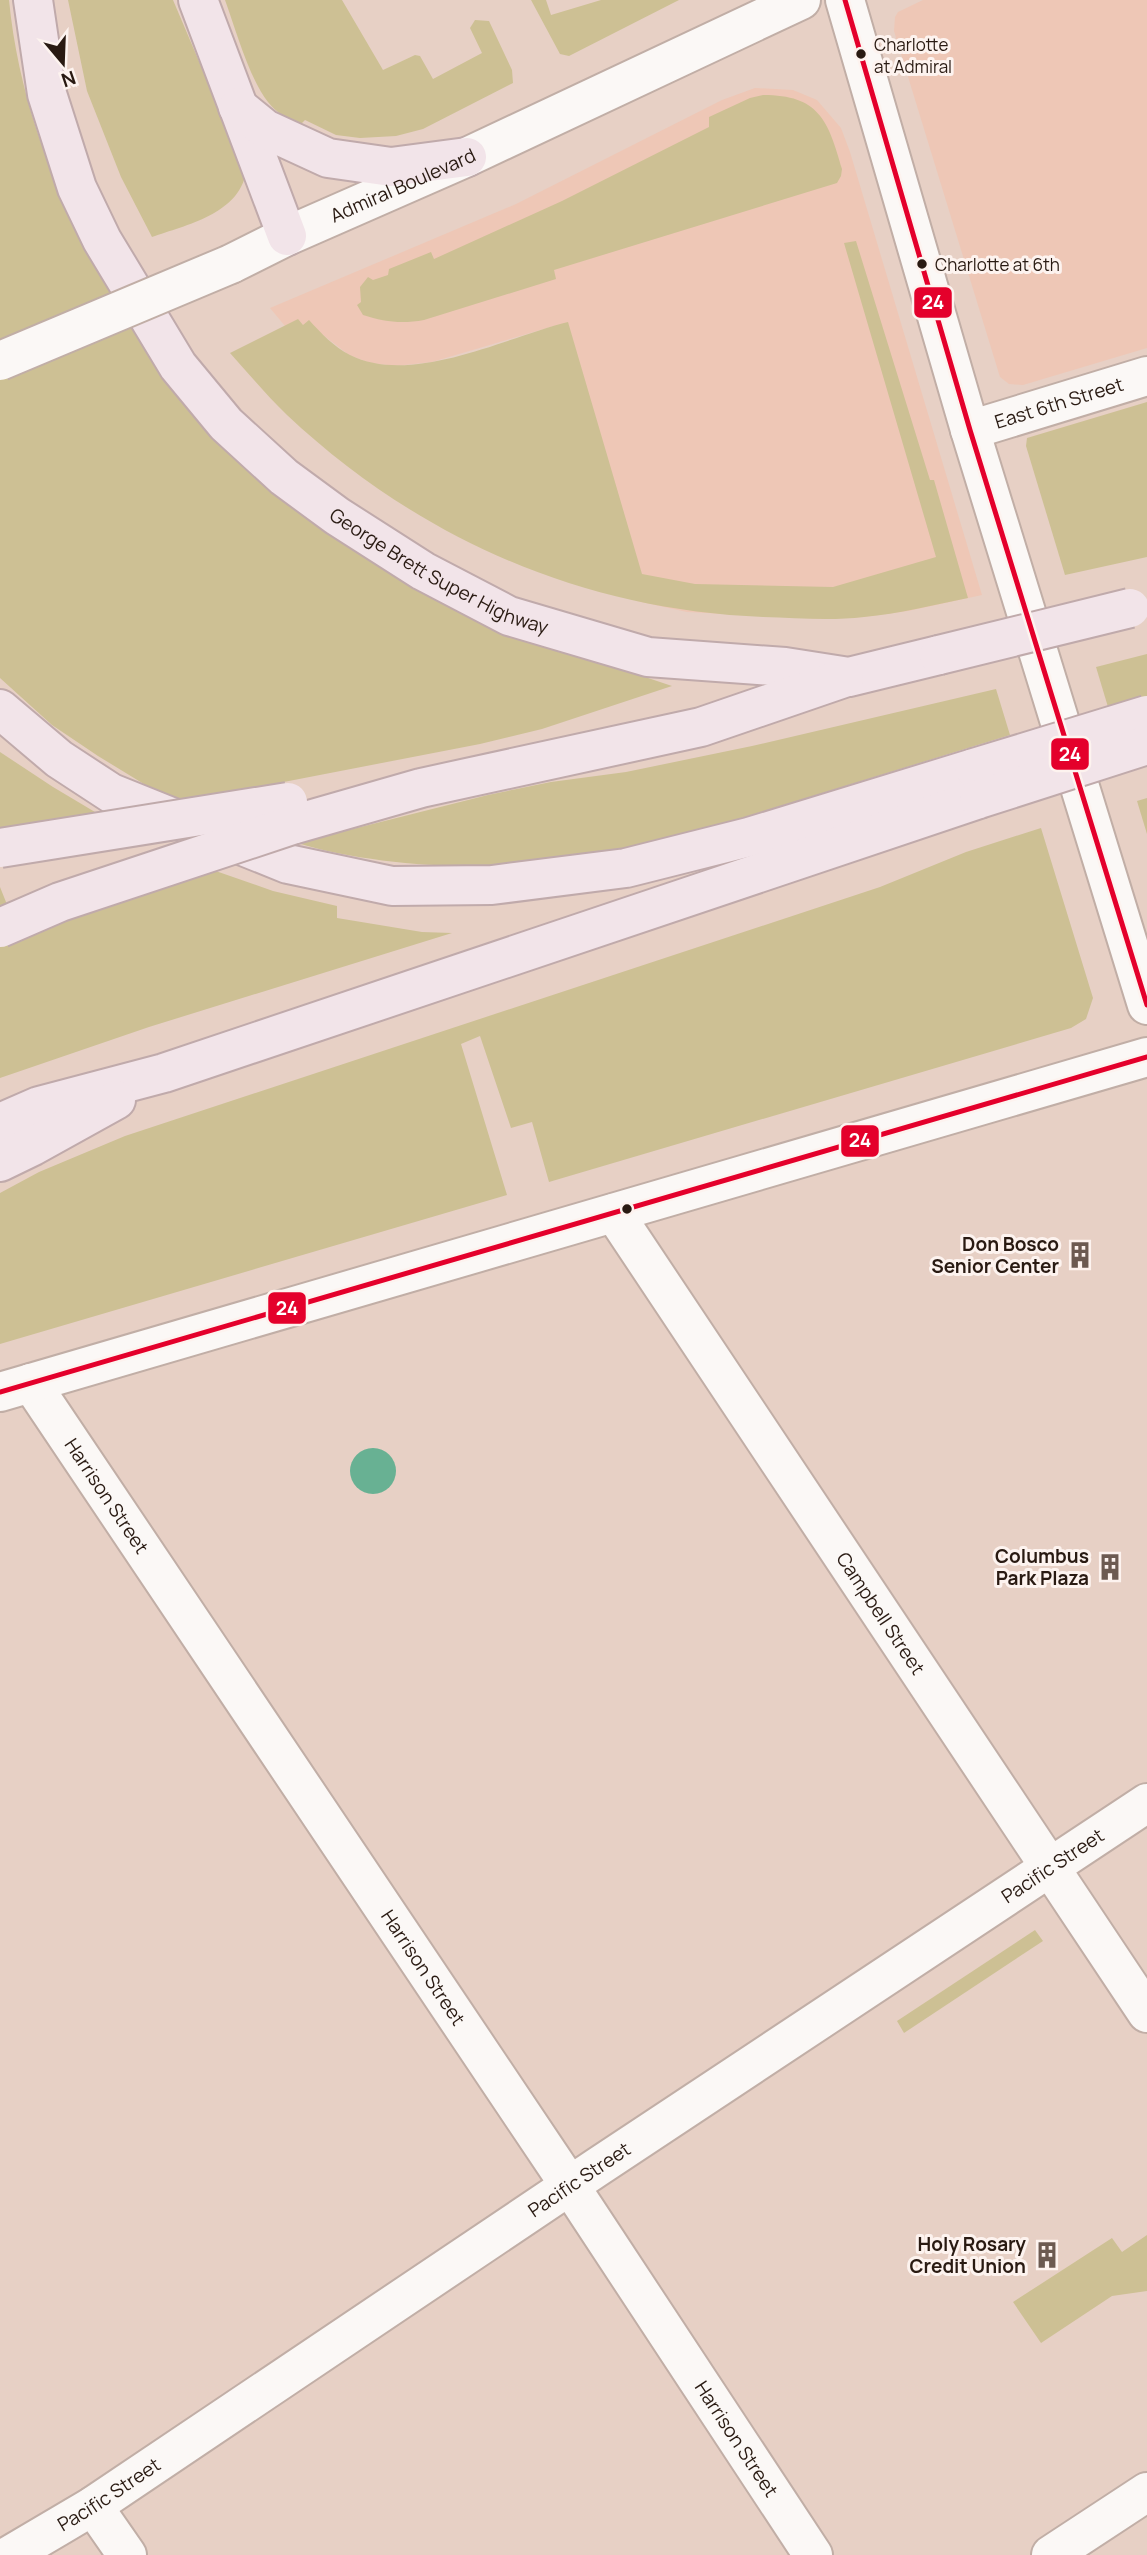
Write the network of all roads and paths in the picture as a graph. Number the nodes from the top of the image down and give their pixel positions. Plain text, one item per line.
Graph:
1 (33, 0) edge
2 (198, 0) edge
3 (801, 0) edge
4 (845, 0) edge
5 (238, 107) junction
6 (467, 157) junction
7 (287, 236) junction
8 (0, 361) edge
9 (1147, 376) edge
10 (970, 430) junction
11 (1139, 606) edge
12 (849, 677) junction
13 (0, 709) edge
14 (1147, 715) edge
15 (1147, 745) edge
16 (977, 783) junction
17 (290, 814) junction
18 (0, 848) edge
19 (0, 928) edge
20 (1147, 1005) edge
21 (1147, 1056) edge
22 (164, 1073) junction
23 (0, 1123) edge
24 (0, 1162) edge
25 (614, 1213) junction
26 (15, 1387) edge
27 (1147, 1802) edge
28 (1049, 1868) junction
29 (1147, 2013) edge
30 (570, 2186) junction
31 (1147, 2492) edge
32 (93, 2506) junction
33 (10, 2555) edge
34 (127, 2555) edge
35 (813, 2555) edge
36 (1051, 2555) edge

1 - 12 highway, George Brett Super Highway
2 - 5 highway
3 - 6 street, Admiral Boulevard
4 - 10 street
5 - 6 highway
5 - 7 highway
6 - 7 street, Admiral Boulevard
7 - 8 street, Admiral Boulevard, bridge
9 - 10 street, East 6th Street
10 - 20 street
11 - 12 highway, George Brett Super Highway, bridge
12 - 17 highway
13 - 16 highway
14 - 16 highway, bridge
15 - 16 highway, bridge
16 - 22 highway
17 - 18 highway, bridge
17 - 19 highway, bridge
21 - 25 street
22 - 23 highway
22 - 24 highway
25 - 26 street
25 - 28 street, Campbell Street
26 - 30 street, Harrison Street
27 - 28 street, Pacific Street
28 - 29 street, Campbell Street
28 - 30 street, Pacific Street
30 - 32 street, Pacific Street
30 - 35 street, Harrison Street
31 - 36 street
32 - 33 street, Pacific Street
32 - 34 street

